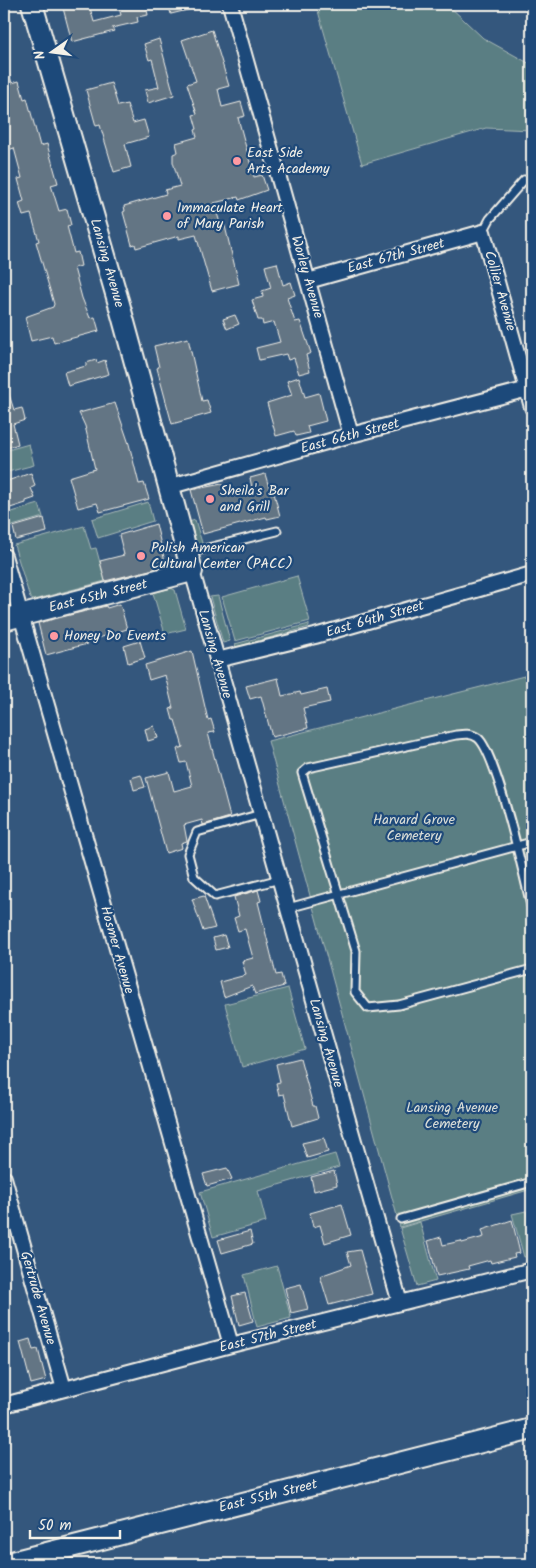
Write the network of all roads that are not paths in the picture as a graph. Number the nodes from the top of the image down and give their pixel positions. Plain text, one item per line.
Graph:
1 (32, 4) edge
2 (230, 4) edge
3 (524, 180) dead end
4 (484, 232) junction
5 (308, 280) junction
6 (530, 389) edge
7 (532, 407) edge
8 (352, 435) junction
9 (168, 487) junction
10 (277, 531) dead end
11 (4, 556) edge
12 (190, 562) junction
13 (532, 574) edge
14 (12, 618) edge
15 (217, 660) junction
16 (261, 814) junction
17 (532, 842) edge
18 (516, 846) junction
19 (280, 879) junction
20 (339, 893) junction
21 (288, 908) junction
22 (532, 910) edge
23 (532, 969) edge
24 (4, 1178) edge
25 (532, 1182) edge
26 (401, 1219) dead end
27 (532, 1270) edge
28 (400, 1303) junction
29 (231, 1345) junction
30 (64, 1389) junction
31 (4, 1405) edge
32 (532, 1429) edge
33 (4, 1564) edge

1 - 9 street, Lansing Avenue
2 - 5 street, Worley Avenue
3 - 4 lane
4 - 5 street, East 67th Street
4 - 6 street, Collier Avenue
5 - 8 street, Worley Avenue
6 - 7 street, Collier Avenue
6 - 8 street, East 66th Street
8 - 9 street, East 66th Street
9 - 12 street, Lansing Avenue
10 - 12 lane
11 - 14 street, Hosmer Avenue
12 - 14 street, East 65th Street
12 - 15 street, Lansing Avenue
13 - 15 street, East 64th Street
14 - 29 street, Hosmer Avenue
15 - 16 street, Lansing Avenue
16 - 19 street, Lansing Avenue
16 - 19 lane
17 - 18 lane
18 - 20 lane
18 - 20 lane
18 - 22 lane
19 - 21 street, Lansing Avenue
20 - 21 lane
20 - 23 lane
21 - 28 street, Lansing Avenue
24 - 30 street, Gertrude Avenue
25 - 26 lane
27 - 28 street, East 57th Street
28 - 29 street, East 57th Street
29 - 30 street, East 57th Street
30 - 31 street, East 57th Street
32 - 33 street, East 55th Street

